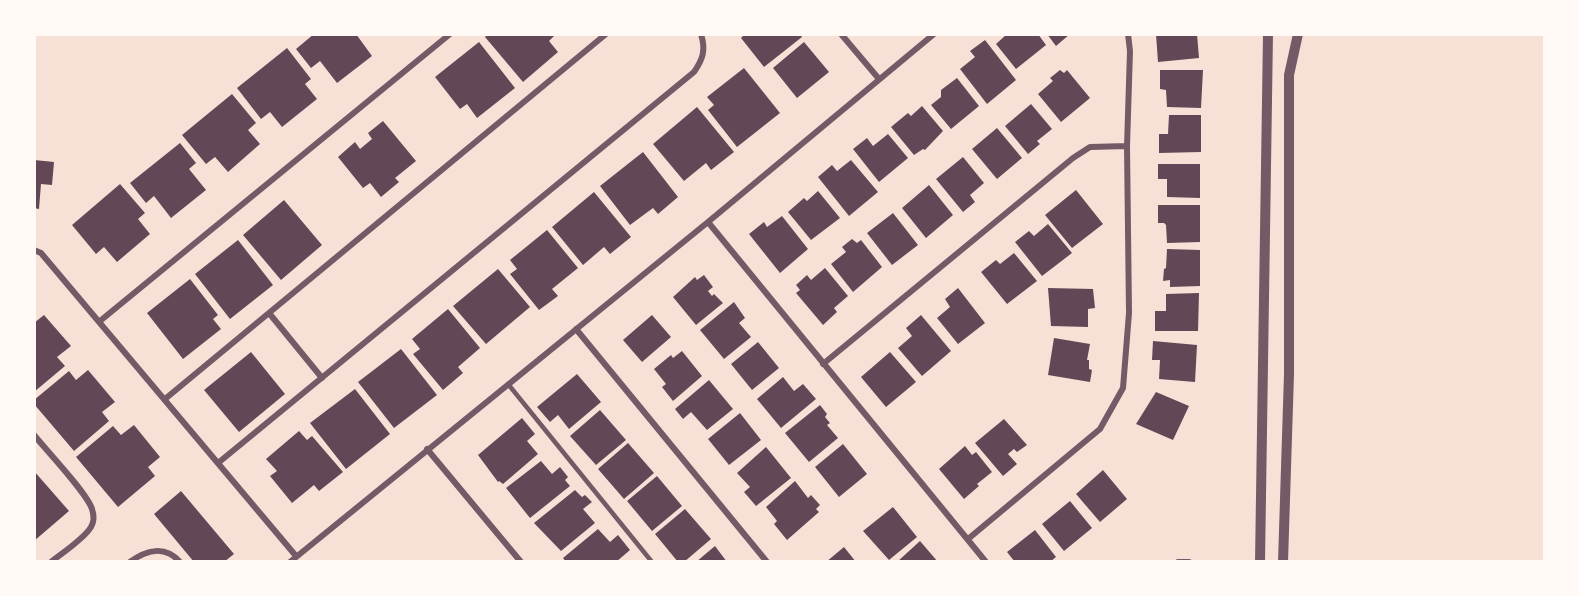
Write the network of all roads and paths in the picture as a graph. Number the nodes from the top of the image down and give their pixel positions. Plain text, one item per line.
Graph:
1 (450, 34) edge
2 (606, 34) edge
3 (701, 34) edge
4 (841, 34) edge
5 (934, 34) edge
6 (1128, 34) edge
7 (1269, 34) edge
8 (1298, 34) edge
9 (879, 79) junction
10 (1127, 146) junction
11 (708, 222) junction
12 (34, 250) edge
13 (269, 313) junction
14 (100, 321) junction
15 (576, 329) junction
16 (823, 364) junction
17 (322, 378) junction
18 (508, 384) junction
19 (165, 399) junction
20 (34, 435) edge
21 (426, 449) junction
22 (218, 463) junction
23 (968, 539) junction
24 (296, 556) junction
25 (51, 561) edge
26 (130, 561) edge
27 (180, 561) edge
28 (290, 561) edge
29 (521, 561) edge
30 (652, 561) edge
31 (767, 561) edge
32 (986, 561) edge
33 (1178, 561) edge
34 (1189, 561) edge
35 (1260, 561) edge
36 (1282, 561) edge

1 - 14 street
2 - 13 street
3 - 17 street
4 - 9 street
5 - 9 street
6 - 10 street
7 - 35 street
8 - 36 street
9 - 11 street
10 - 16 street
10 - 23 street
11 - 15 street
11 - 16 street
12 - 14 street
13 - 17 street
13 - 19 street
14 - 19 street
15 - 18 street
15 - 31 street
16 - 23 street
17 - 22 street
18 - 21 street
18 - 30 lane
19 - 22 street
20 - 25 street
21 - 24 street
21 - 29 street
22 - 24 street
23 - 32 street
24 - 28 street
26 - 27 street
33 - 34 street

